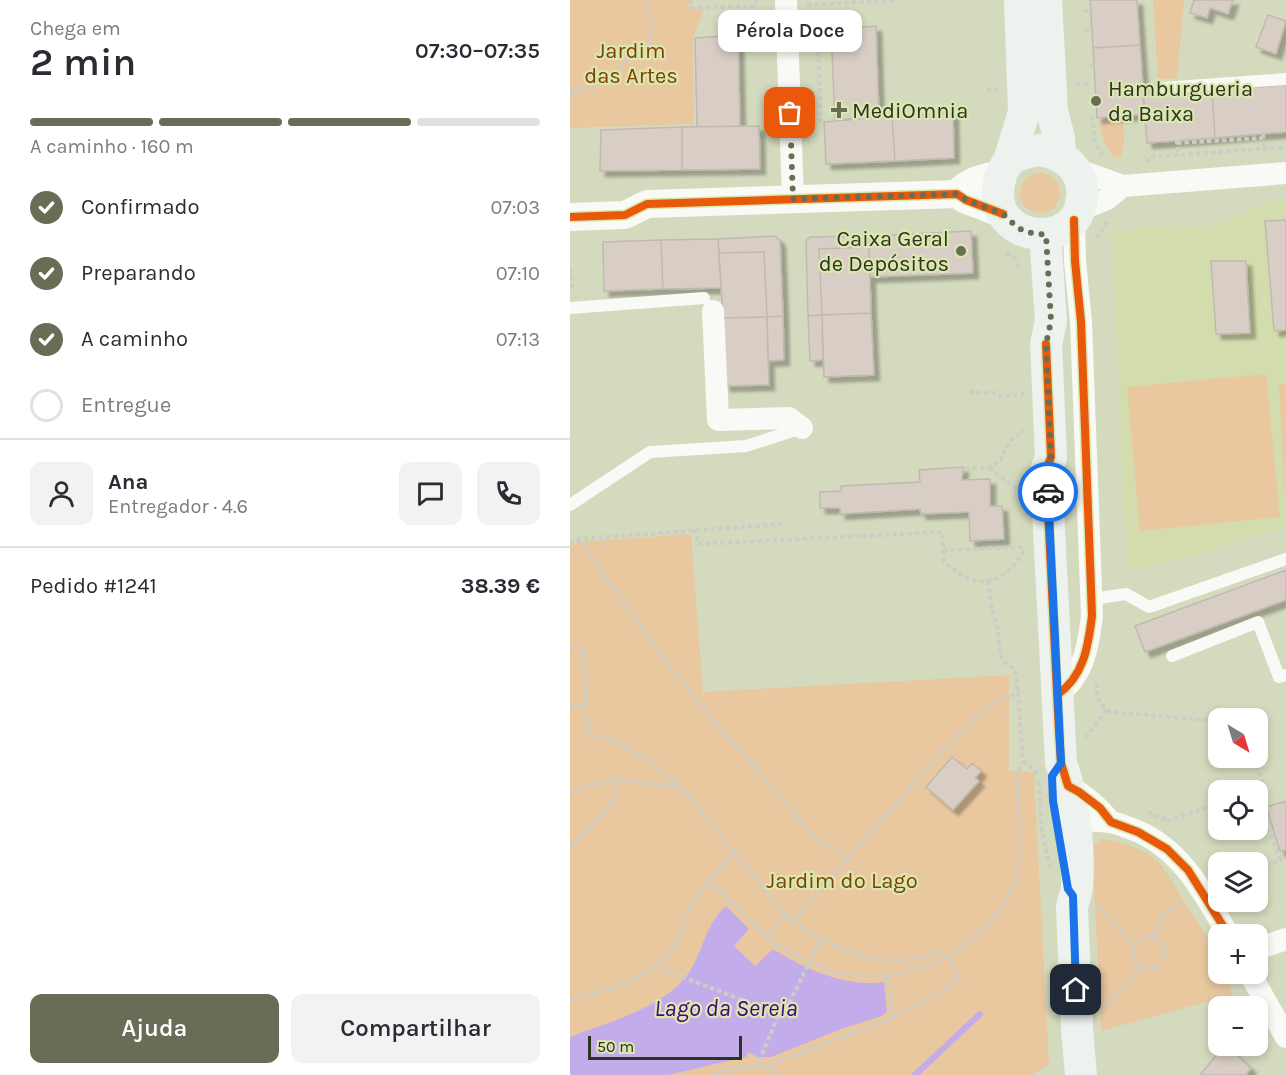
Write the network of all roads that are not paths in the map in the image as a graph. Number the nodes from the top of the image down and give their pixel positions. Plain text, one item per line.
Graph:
1 (1020, 0) edge
2 (1046, 0) edge
3 (793, 2) edge
4 (1286, 79) edge
5 (1162, 88) dead end
6 (1068, 162) junction
7 (1006, 168) junction
8 (1286, 173) edge
9 (1123, 186) junction
10 (957, 194) junction
11 (570, 198) edge
12 (793, 199) junction
13 (647, 204) junction
14 (1003, 214) junction
15 (1077, 215) junction
16 (570, 217) edge
17 (1046, 235) junction
18 (571, 302) edge
19 (708, 304) joint
20 (802, 428) joint
21 (570, 505) edge
22 (1286, 559) edge
23 (1092, 599) junction
24 (1172, 656) dead end
25 (1286, 675) edge
26 (1057, 695) junction
27 (1069, 800) junction
28 (1111, 822) junction
29 (1081, 902) junction
30 (1222, 924) edge
31 (1286, 939) edge
32 (1268, 945) edge
33 (1256, 984) edge
34 (1286, 1036) edge
35 (1081, 1075) edge

1 - 7 main road
2 - 6 main road
3 - 12 street
4 - 5 lane
6 - 7 main road
6 - 9 street
6 - 15 main road
7 - 10 street
7 - 14 main road
8 - 9 street
9 - 15 street
10 - 12 street
10 - 14 street
11 - 13 street
12 - 13 street
13 - 16 street
14 - 17 main road
15 - 17 main road
15 - 23 street
17 - 26 main road
18 - 19 lane
19 - 20 street
20 - 21 lane
22 - 23 lane
23 - 26 street
24 - 25 lane
26 - 27 main road
27 - 28 street
27 - 28 street
27 - 29 main road
27 - 29 main road
28 - 30 street
29 - 35 main road
31 - 32 street
33 - 34 street

